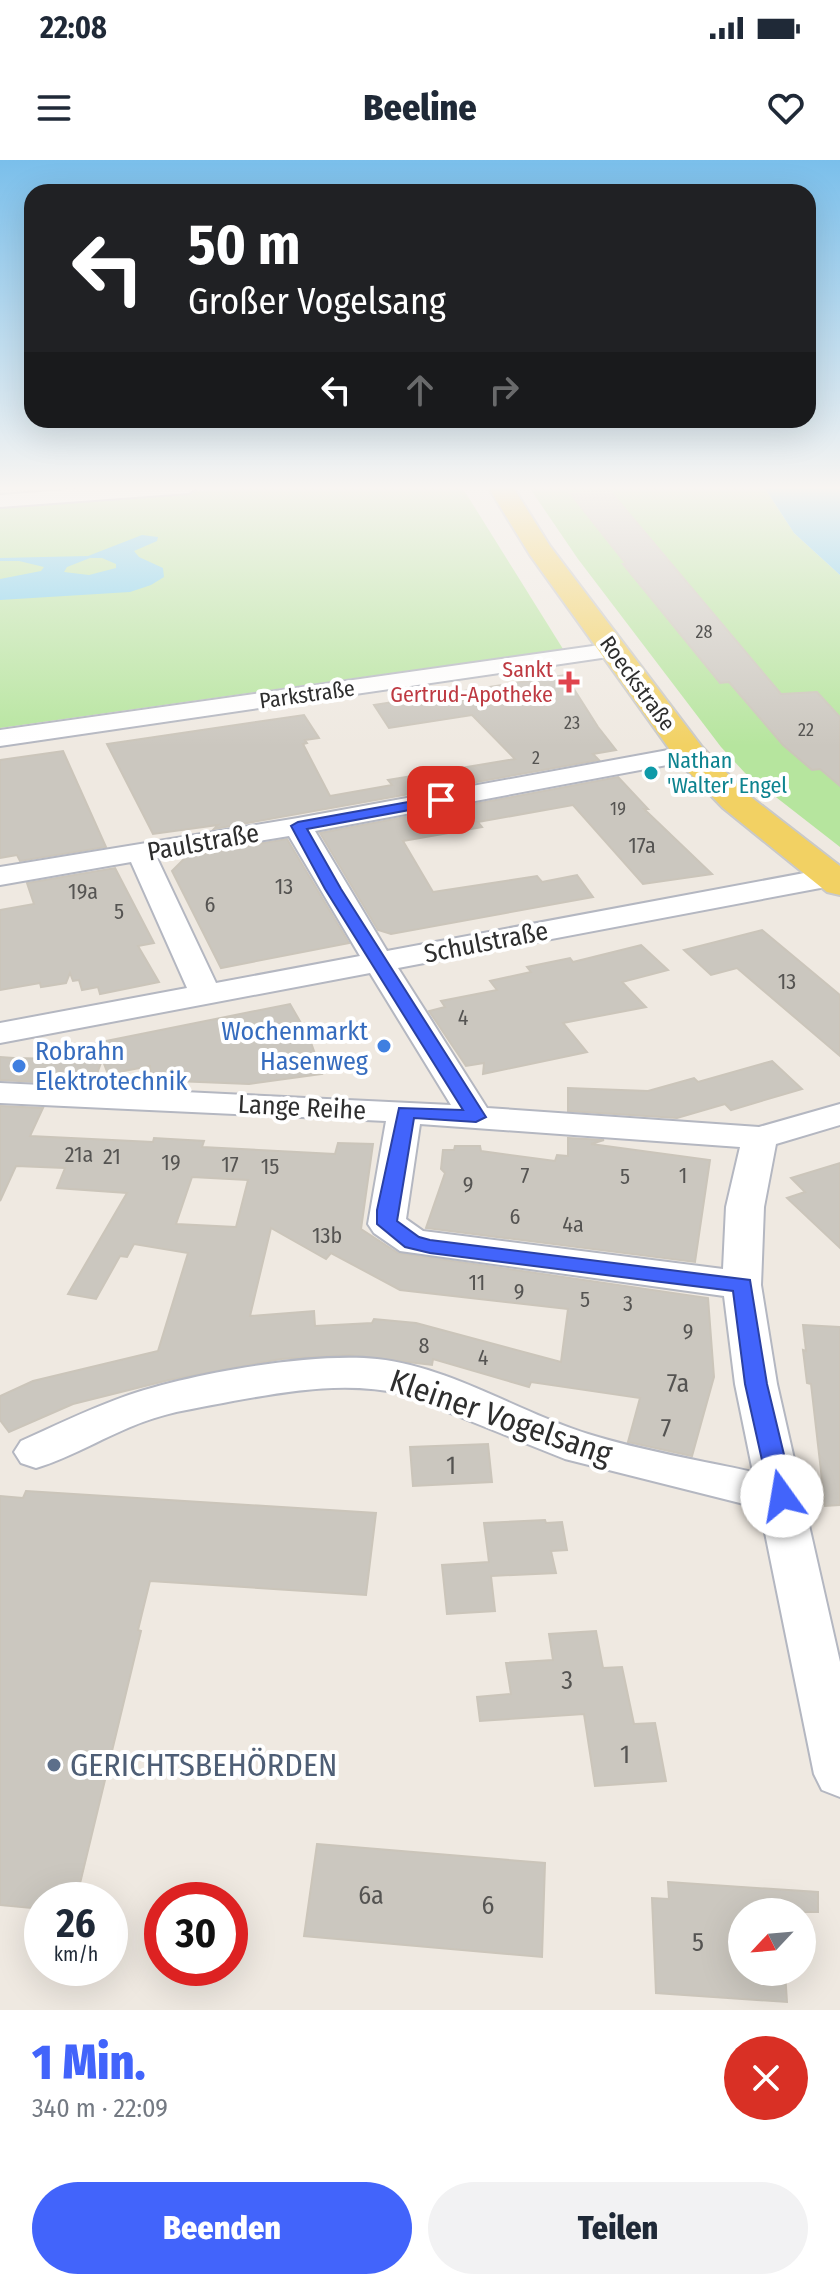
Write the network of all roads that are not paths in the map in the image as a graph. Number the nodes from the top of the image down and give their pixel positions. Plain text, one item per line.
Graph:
1 (557, 573) edge
2 (614, 650) junction
3 (0, 738) edge
4 (690, 754) junction
5 (298, 826) junction
6 (141, 853) junction
7 (0, 876) edge
8 (836, 881) edge
9 (381, 962) junction
10 (206, 995) junction
11 (0, 1033) edge
12 (0, 1093) edge
13 (405, 1112) junction
14 (840, 1114) edge
15 (476, 1117) junction
16 (760, 1138) junction
17 (742, 1285) junction
18 (36, 1452) dead end
19 (782, 1496) junction
20 (840, 1774) edge

1 - 2 main road, Roeckstraße
2 - 3 street, Parkstraße
2 - 4 main road, Roeckstraße
4 - 5 street, Paulstraße
4 - 8 main road, Roeckstraße
5 - 6 street, Paulstraße
5 - 9 street
6 - 7 street, Paulstraße
6 - 10 street
8 - 9 street, Schulstraße
9 - 10 street, Schulstraße
9 - 15 street
10 - 11 street, Schulstraße
12 - 13 street, Lange Reihe
13 - 15 street, Lange Reihe
13 - 17 street
14 - 16 street, Lange Reihe
15 - 16 street, Lange Reihe
16 - 17 street
17 - 19 street
18 - 19 street, Kleiner Vogelsang
19 - 20 street

